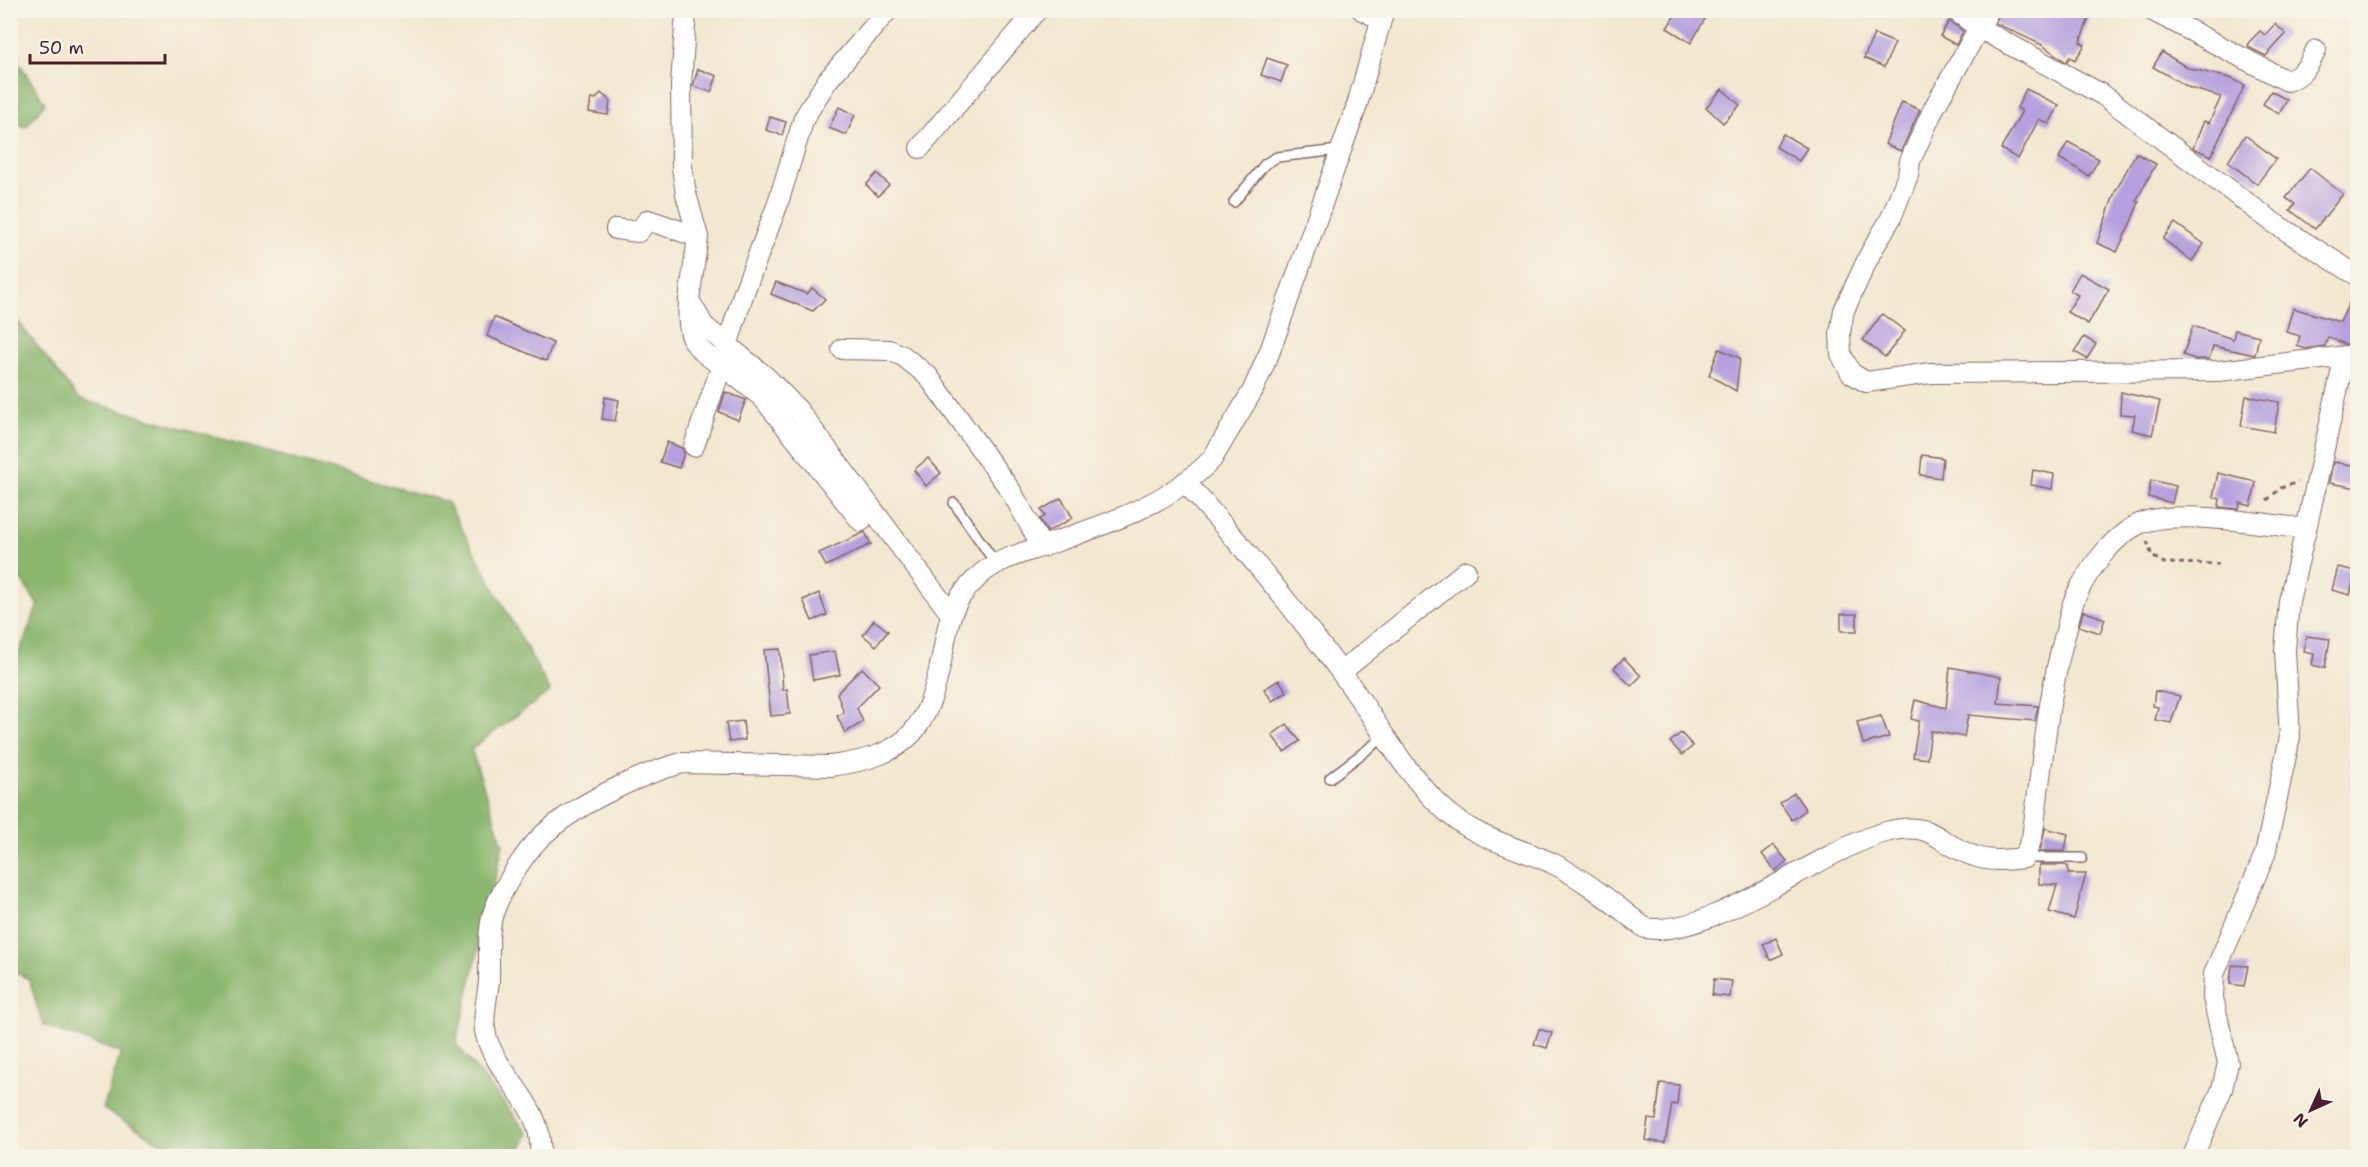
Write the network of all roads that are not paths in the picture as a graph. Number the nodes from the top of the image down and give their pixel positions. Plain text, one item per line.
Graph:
1 (686, 10) edge
2 (888, 10) edge
3 (1036, 10) edge
4 (1362, 10) edge
5 (1955, 10) edge
6 (1989, 10) edge
7 (2151, 10) edge
8 (1382, 15) edge
9 (1979, 28) junction
10 (2316, 50) dead end
11 (920, 148) dead end
12 (1340, 150) junction
13 (1234, 201) dead end
14 (616, 229) dead end
15 (698, 237) junction
16 (2358, 276) edge
17 (689, 300) junction
18 (727, 345) junction
19 (842, 349) dead end
20 (2351, 355) edge
21 (722, 365) junction
22 (694, 446) dead end
23 (1185, 482) junction
24 (954, 503) dead end
25 (861, 521) dead end
26 (2307, 529) junction
27 (1042, 547) junction
28 (996, 564) junction
29 (1466, 571) dead end
30 (950, 614) junction
31 (1341, 672) junction
32 (1385, 736) junction
33 (1329, 778) dead end
34 (2024, 858) junction
35 (2082, 858) dead end
36 (540, 1156) edge
37 (2193, 1156) edge

1 - 15 street
2 - 18 street
3 - 11 street
4 - 8 street
5 - 9 street
6 - 9 street
7 - 10 street
8 - 12 street
9 - 16 street
9 - 20 street
12 - 13 lane
12 - 23 street
14 - 15 street
15 - 17 street
17 - 18 street
17 - 21 street
18 - 30 street
19 - 27 street
20 - 26 street
21 - 22 street
21 - 25 street
23 - 27 street
23 - 31 street
24 - 28 lane
26 - 34 street
26 - 37 street
27 - 28 street
28 - 30 street
29 - 31 street
30 - 36 street
31 - 32 street
32 - 33 lane
32 - 34 street
34 - 35 lane

